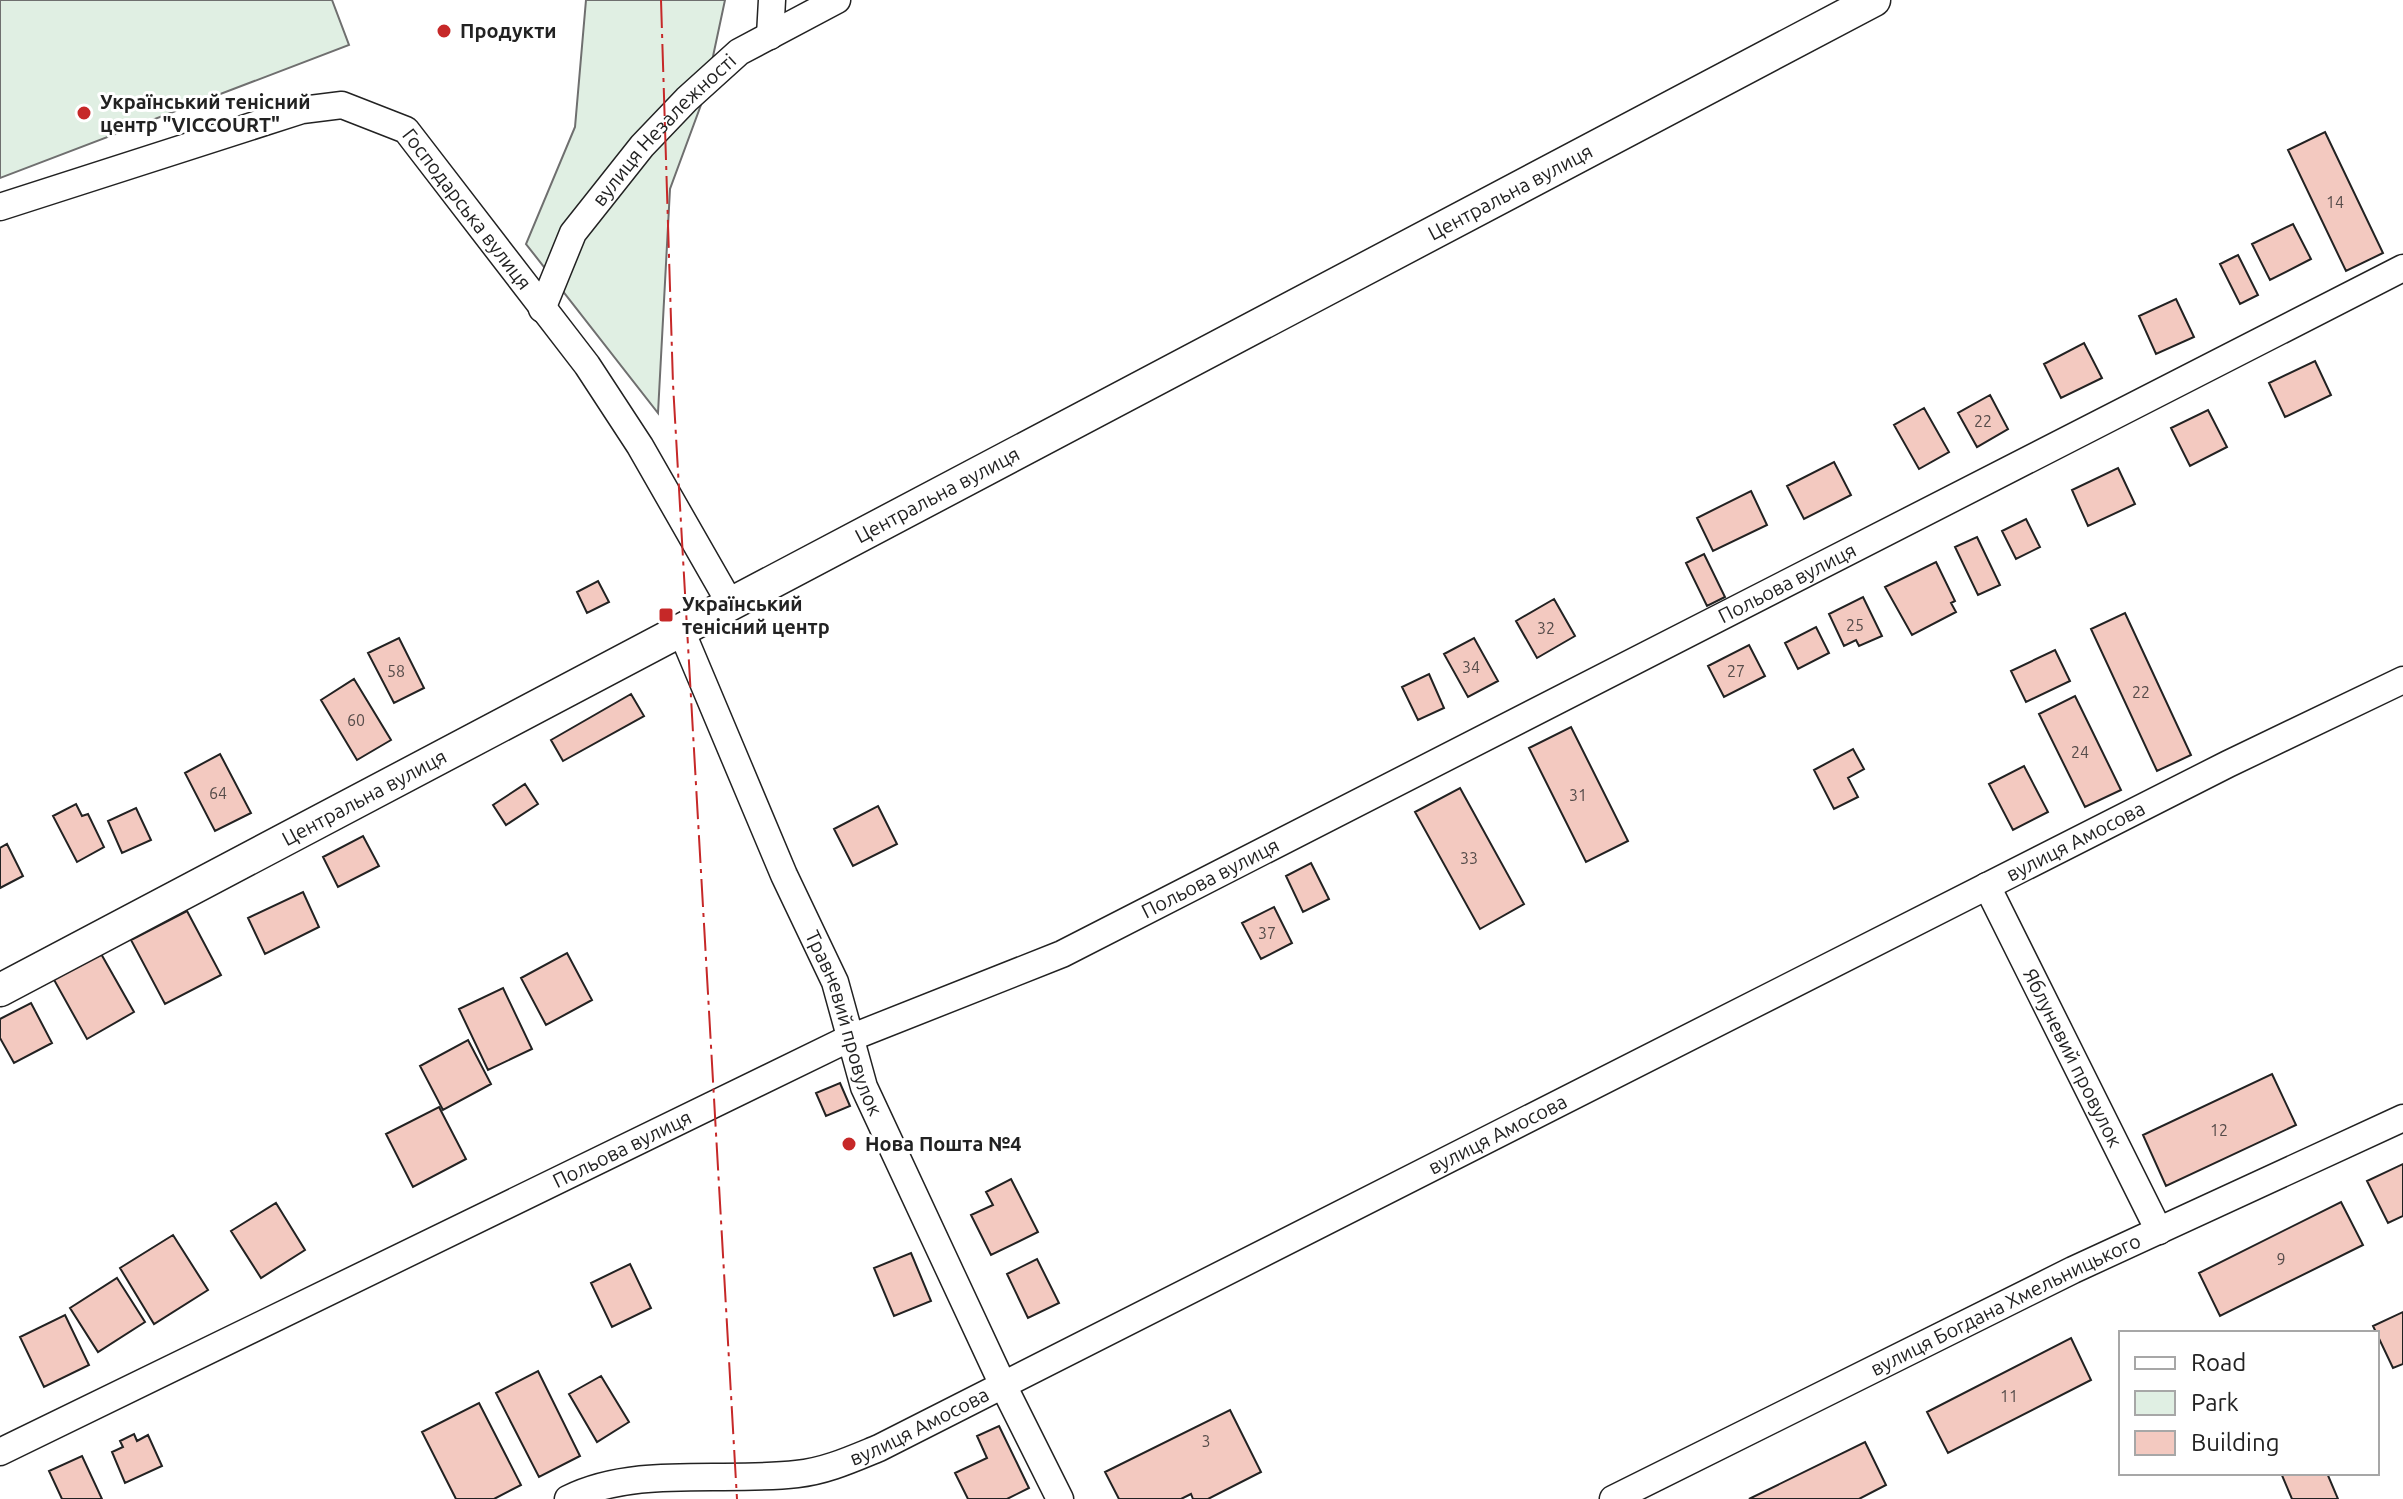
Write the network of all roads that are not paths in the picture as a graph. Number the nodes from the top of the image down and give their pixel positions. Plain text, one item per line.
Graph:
1 (772, 0) edge
2 (837, 0) edge
3 (1874, 0) edge
4 (770, 36) junction
5 (0, 207) edge
6 (2403, 268) edge
7 (542, 309) junction
8 (731, 605) junction
9 (681, 630) junction
10 (2403, 680) edge
11 (1987, 886) junction
12 (0, 990) edge
13 (850, 1038) junction
14 (2403, 1118) edge
15 (2159, 1231) junction
16 (1002, 1383) junction
17 (0, 1452) edge
18 (568, 1499) edge
19 (1060, 1499) edge
20 (1613, 1499) edge

1 - 4 street
2 - 4 street, вулиця Незалежності
3 - 8 main road, Центральна вулиця
4 - 7 street, вулиця Незалежності
5 - 7 street, Господарська вулиця
6 - 13 street, Польова вулиця
7 - 8 street, Господарська вулиця
8 - 9 main road, Центральна вулиця
9 - 12 main road, Центральна вулиця
9 - 13 street, Травневий провулок
10 - 11 street, вулиця Амосова
11 - 15 street, Яблуневий провулок
11 - 16 street, вулиця Амосова
13 - 16 street, Травневий провулок
13 - 17 street, Польова вулиця
14 - 15 street, вулиця Богдана Хмельницького
15 - 20 street, вулиця Богдана Хмельницького
16 - 18 street, вулиця Амосова
16 - 19 street, Травневий провулок

